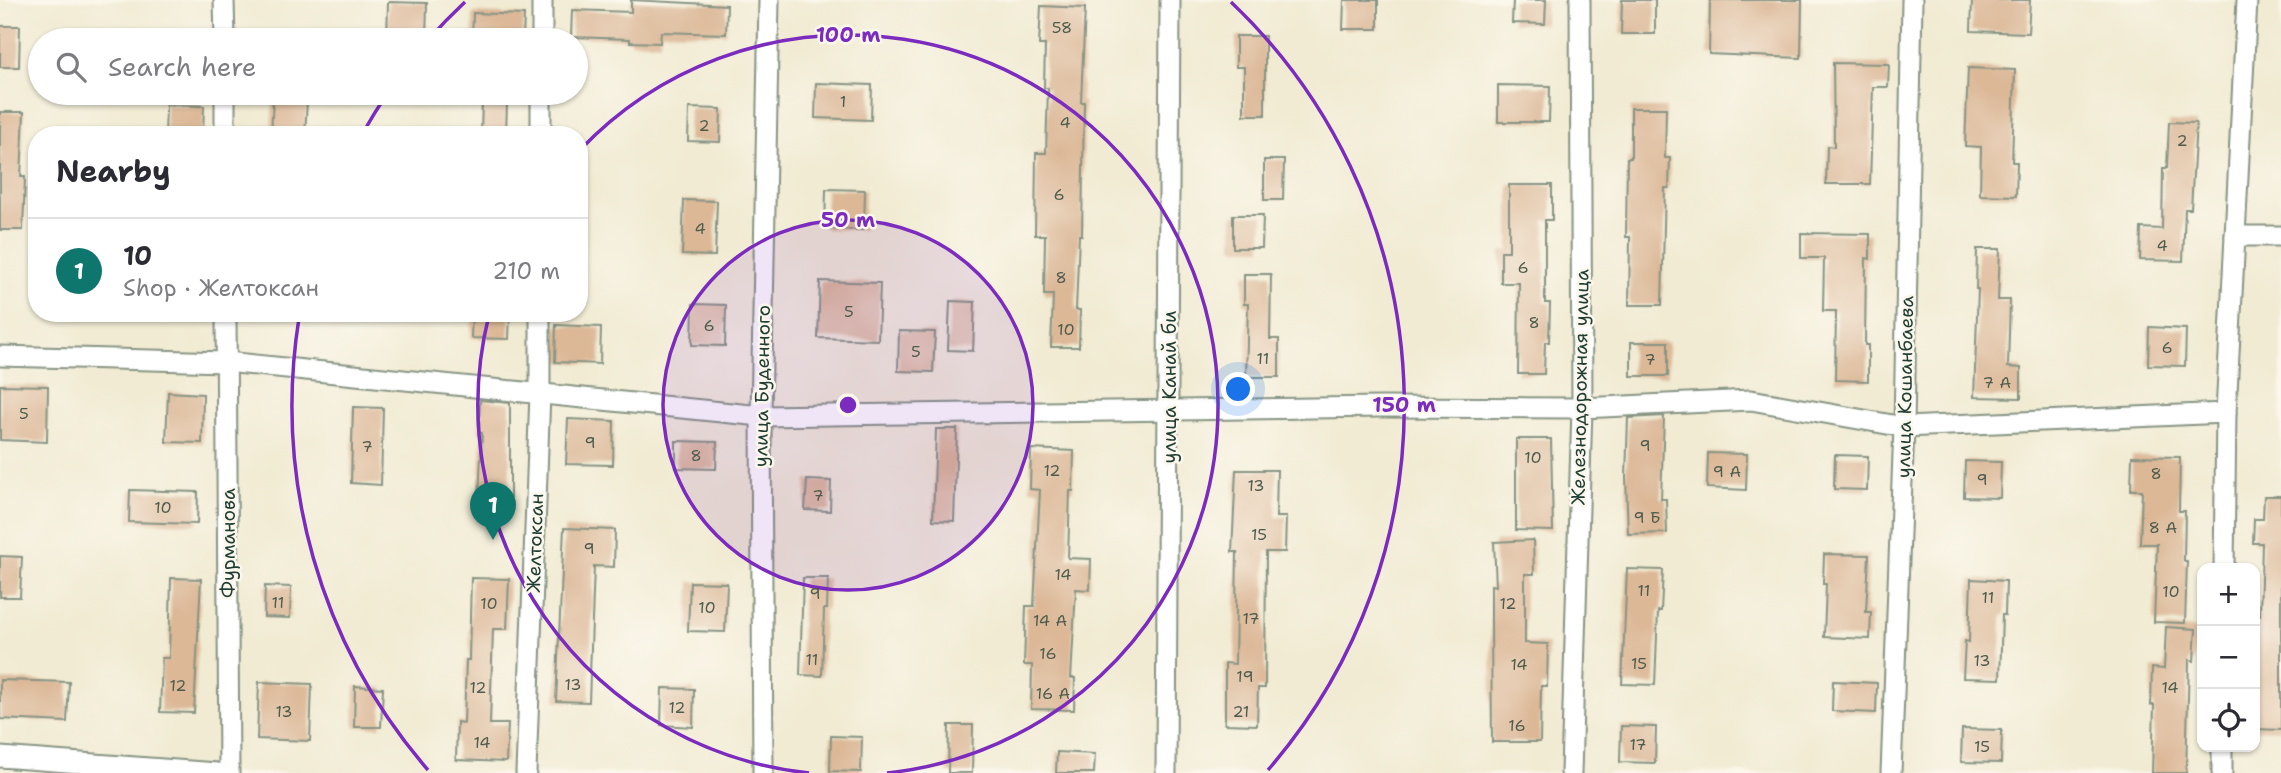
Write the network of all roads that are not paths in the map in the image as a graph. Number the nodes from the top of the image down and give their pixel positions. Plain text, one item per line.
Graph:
1 (224, 0) edge
2 (542, 0) edge
3 (769, 0) edge
4 (1170, 0) edge
5 (1580, 0) edge
6 (1912, 0) edge
7 (2247, 0) edge
8 (225, 28) edge
9 (542, 28) edge
10 (225, 105) edge
11 (541, 105) edge
12 (225, 126) edge
13 (541, 126) edge
14 (2235, 236) junction
15 (2281, 236) edge
16 (226, 322) edge
17 (540, 322) edge
18 (0, 356) edge
19 (226, 362) junction
20 (540, 393) junction
21 (1582, 408) junction
22 (1169, 410) junction
23 (2226, 412) junction
24 (761, 416) junction
25 (1905, 427) junction
26 (2224, 563) edge
27 (2222, 752) edge
28 (0, 757) edge
29 (217, 773) edge
30 (229, 773) edge
31 (526, 773) edge
32 (763, 773) edge
33 (1166, 773) edge
34 (1571, 773) edge
35 (1891, 773) edge
36 (2222, 773) edge

1 - 8 street
2 - 9 street
3 - 24 street, улица Буденного
4 - 22 street, улица Канай би
5 - 21 street, Железнодорожная улица
6 - 25 street, улица Кошанбаева
7 - 14 street
10 - 12 street
11 - 13 street
14 - 15 street
14 - 23 street
16 - 19 street, Фурманова
17 - 20 street, Желтоксан
18 - 19 street
19 - 20 street
19 - 30 street, Фурманова
20 - 24 street
20 - 31 street, Желтоксан
21 - 22 street
21 - 25 street
21 - 34 street, Железнодорожная улица
22 - 24 street
22 - 33 street, улица Канай би
23 - 25 street
23 - 26 street
24 - 32 street, улица Буденного
25 - 35 street, улица Кошанбаева
27 - 36 street
28 - 29 street

